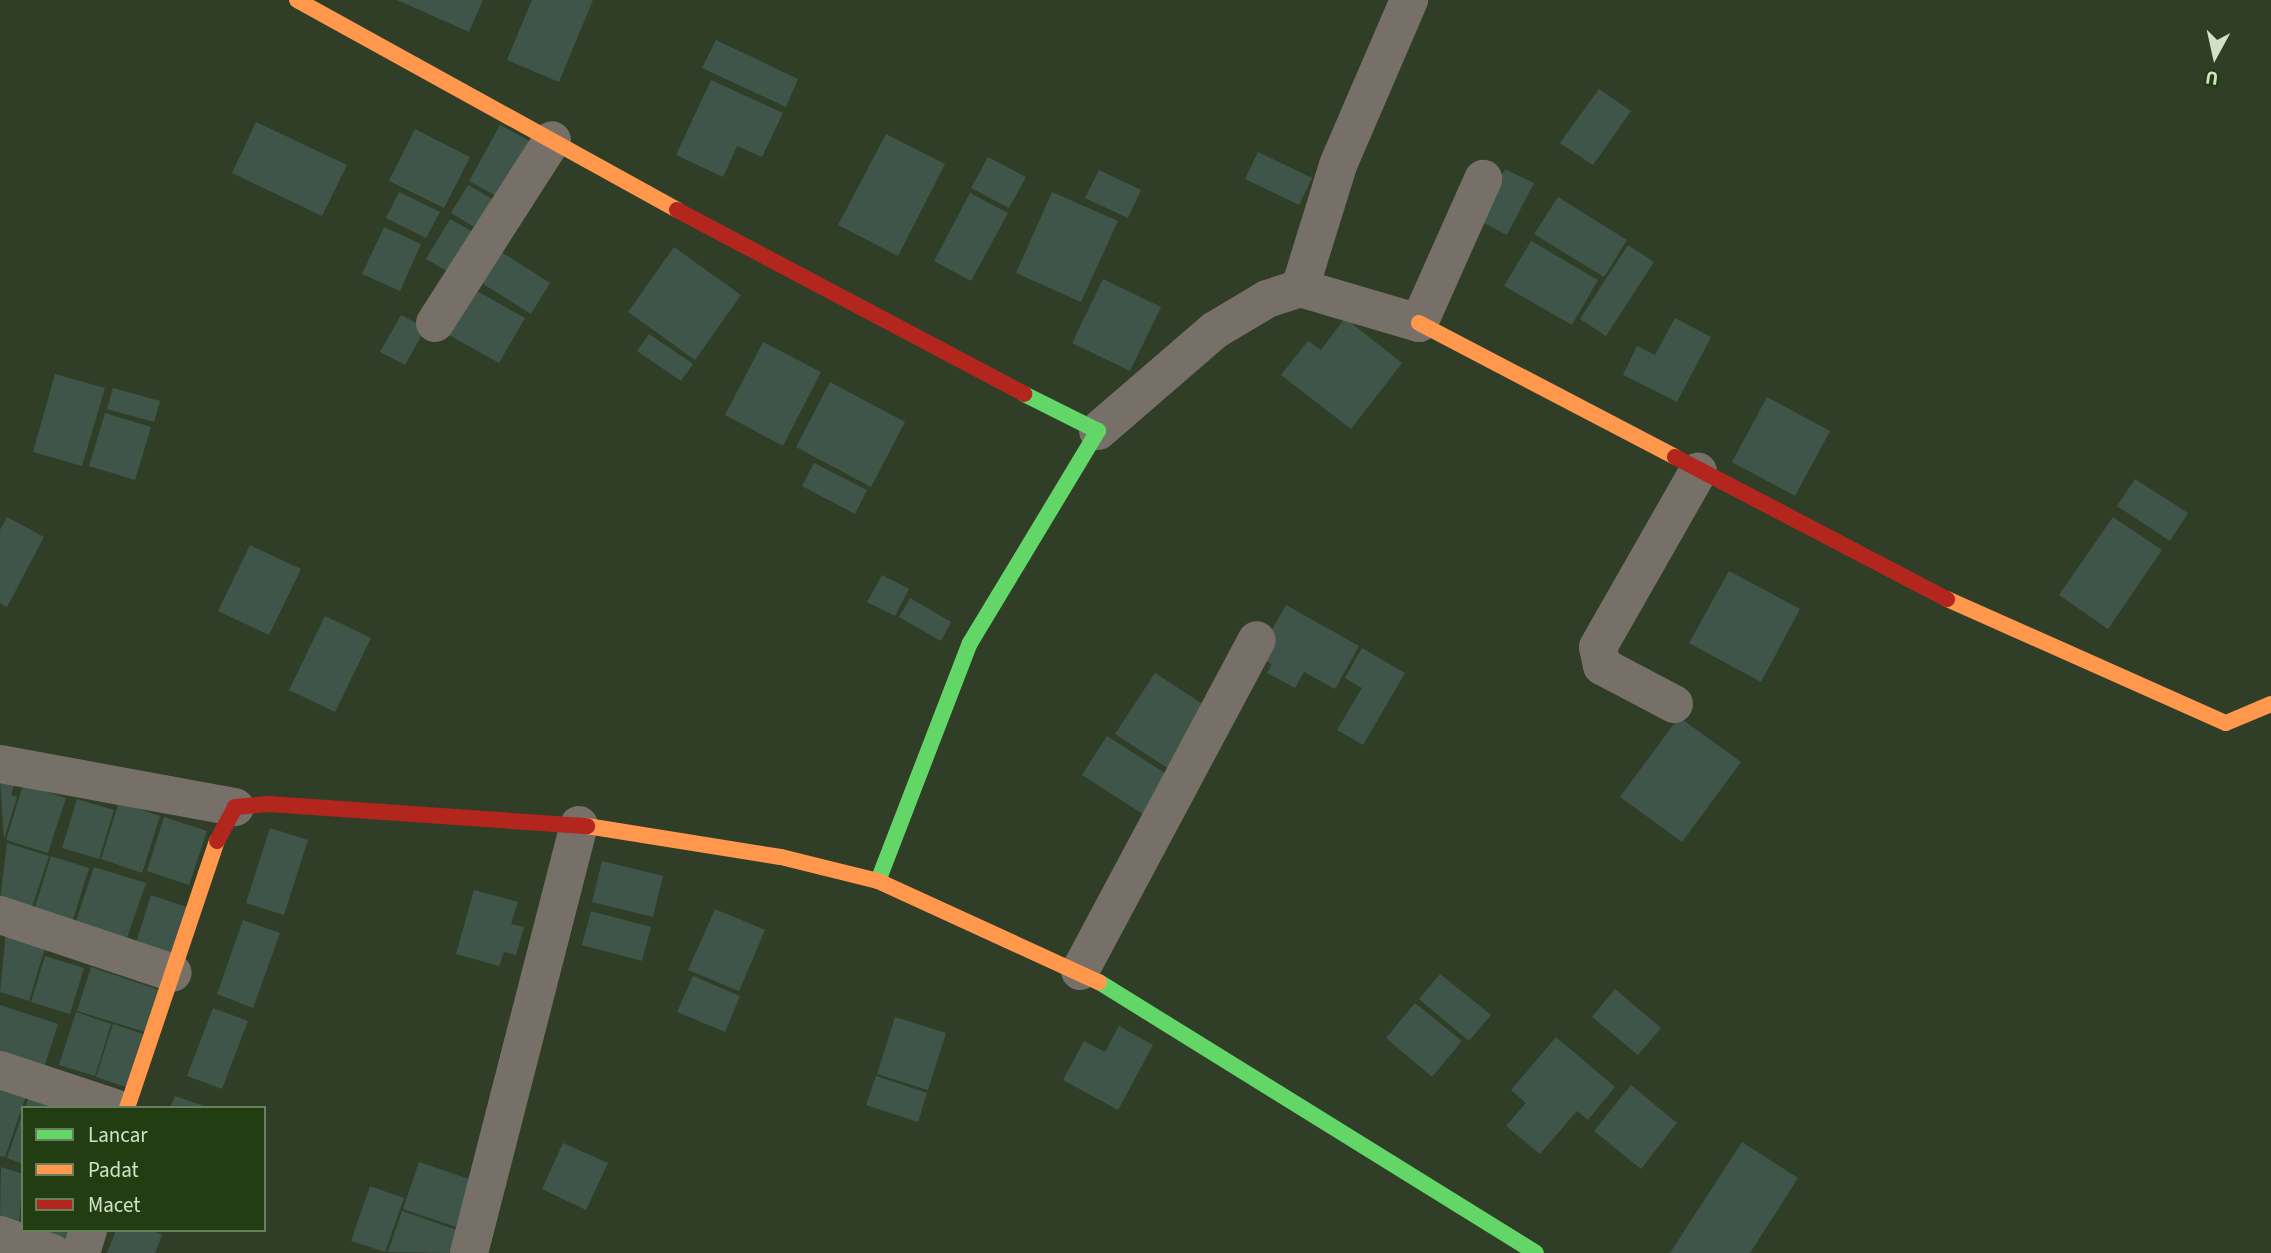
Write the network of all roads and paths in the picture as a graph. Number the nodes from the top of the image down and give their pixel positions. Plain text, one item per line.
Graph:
1 (297, 0) edge
2 (1409, 0) edge
3 (552, 140) junction
4 (1483, 179) dead end
5 (1300, 288) junction
6 (435, 323) dead end
7 (1419, 323) junction
8 (1098, 431) junction
9 (1698, 472) junction
10 (1257, 640) dead end
11 (1674, 704) dead end
12 (2271, 704) edge
13 (0, 764) edge
14 (234, 807) junction
15 (579, 825) junction
16 (878, 881) junction
17 (0, 915) edge
18 (1080, 971) junction
19 (173, 973) junction
20 (0, 1070) edge
21 (109, 1106) edge
22 (128, 1106) edge
23 (87, 1232) edge
24 (0, 1235) edge
25 (52, 1253) edge
26 (81, 1253) edge
27 (469, 1253) edge
28 (1536, 1253) edge

1 - 3 street
2 - 5 street
3 - 6 street
3 - 8 street
4 - 7 street
5 - 7 street
5 - 8 street
7 - 9 street
8 - 16 street
9 - 11 street
9 - 12 street
10 - 18 street
13 - 14 street
14 - 15 street
14 - 19 street
15 - 16 street
15 - 27 street
16 - 18 street
17 - 19 street
18 - 28 street
19 - 22 street
20 - 21 street
23 - 26 street
24 - 25 street

